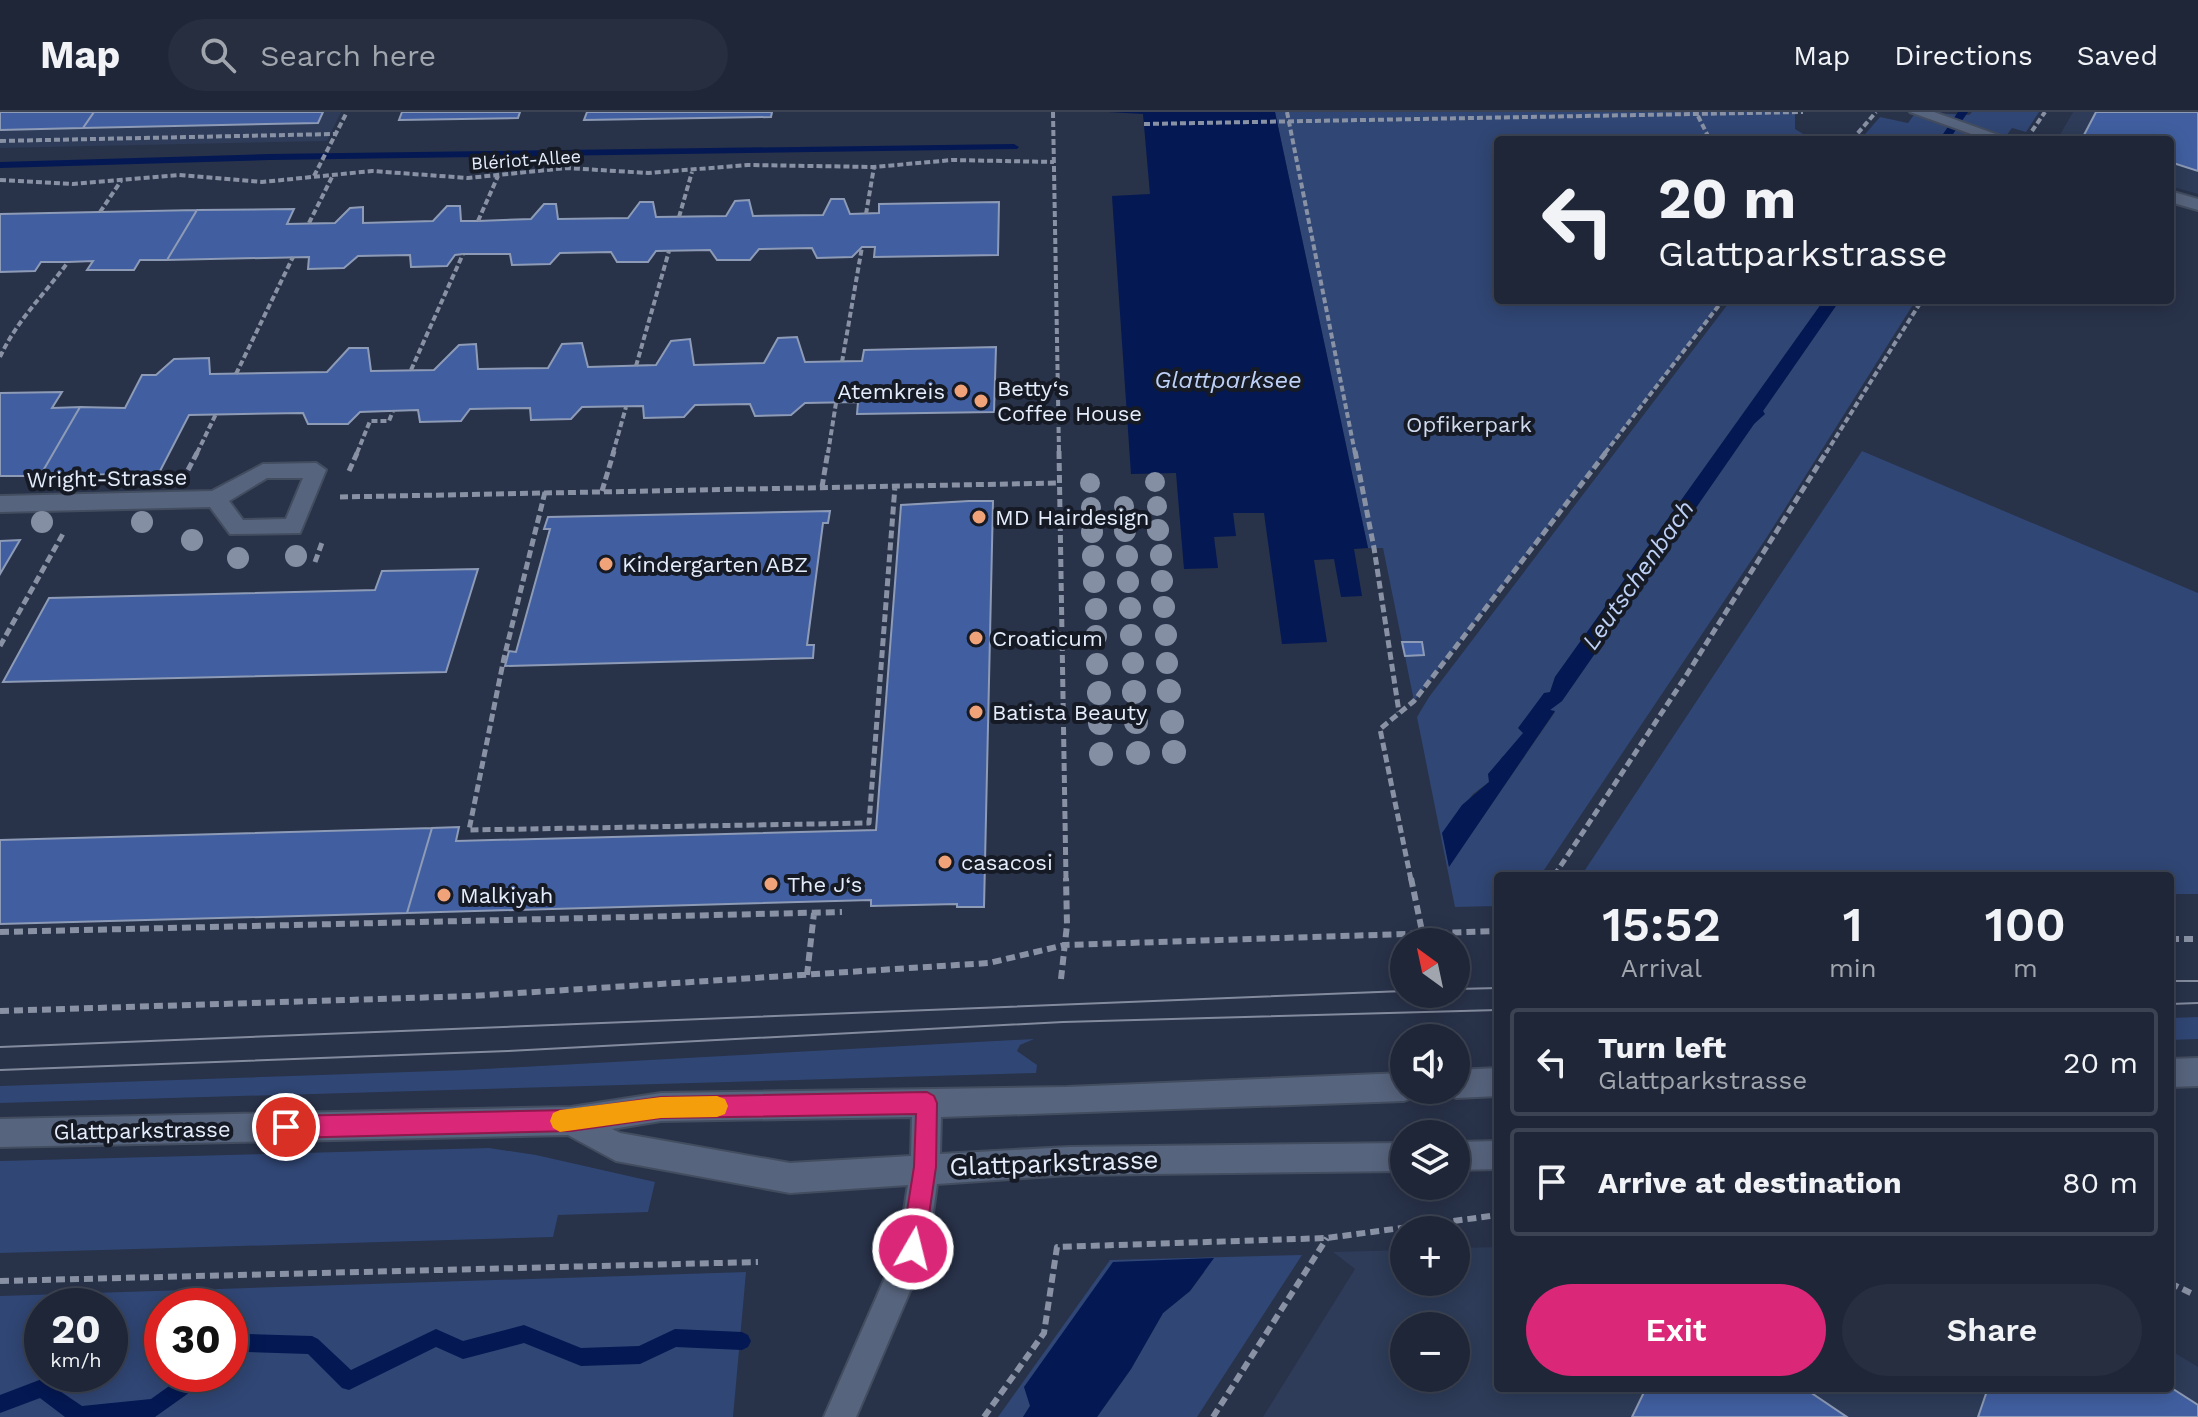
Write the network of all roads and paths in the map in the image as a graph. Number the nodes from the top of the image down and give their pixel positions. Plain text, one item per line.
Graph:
1 (347, 112) edge
2 (1053, 112) edge
3 (1287, 112) edge
4 (1803, 112) edge
5 (1876, 112) edge
6 (1918, 112) edge
7 (2045, 112) edge
8 (1697, 114) edge
9 (1289, 122) junction
10 (1144, 124) dead end
11 (335, 134) junction
12 (1708, 136) edge
13 (1855, 136) edge
14 (1992, 136) edge
15 (2030, 136) edge
16 (0, 141) edge
17 (1054, 162) junction
18 (874, 167) junction
19 (692, 172) junction
20 (333, 175) junction
21 (498, 176) junction
22 (313, 177) junction
23 (0, 180) edge
24 (121, 180) junction
25 (2174, 197) edge
26 (2198, 205) edge
27 (100, 212) dead end
28 (866, 214) dead end
29 (679, 217) dead end
30 (478, 221) dead end
31 (309, 223) dead end
32 (862, 247) dead end
33 (669, 251) dead end
34 (463, 254) dead end
35 (293, 257) dead end
36 (68, 262) dead end
37 (1720, 304) edge
38 (1919, 304) edge
39 (0, 357) edge
40 (842, 362) dead end
41 (636, 366) dead end
42 (411, 370) dead end
43 (236, 374) dead end
44 (836, 403) dead end
45 (626, 407) dead end
46 (393, 411) dead end
47 (216, 414) dead end
48 (349, 473) dead end
49 (183, 482) dead end
50 (1059, 483) junction
51 (344, 485) dead end
52 (895, 486) junction
53 (822, 487) junction
54 (602, 491) junction
55 (545, 492) junction
56 (216, 499) junction
57 (0, 504) edge
58 (66, 528) dead end
59 (0, 646) edge
60 (1400, 713) junction
61 (1557, 872) edge
62 (842, 912) dead end
63 (814, 913) junction
64 (1421, 928) edge
65 (1494, 931) edge
66 (0, 932) edge
67 (1470, 933) edge
68 (1390, 937) edge
69 (2174, 939) edge
70 (2198, 939) edge
71 (1065, 945) junction
72 (807, 975) junction
73 (1061, 979) dead end
74 (0, 1011) edge
75 (2198, 1072) edge
76 (2174, 1073) edge
77 (1494, 1082) edge
78 (1470, 1083) edge
79 (1390, 1087) edge
80 (927, 1103) junction
81 (571, 1121) junction
82 (0, 1133) edge
83 (1494, 1155) edge
84 (1470, 1156) edge
85 (1390, 1157) edge
86 (925, 1167) junction
87 (1494, 1216) edge
88 (1327, 1238) junction
89 (758, 1262) dead end
90 (0, 1281) edge
91 (2174, 1285) edge
92 (2193, 1294) dead end
93 (840, 1417) edge
94 (984, 1417) edge
95 (1213, 1417) edge

1 - 11 path
2 - 17 path
3 - 9 path
4 - 8 path
5 - 13 path
6 - 14 street
7 - 15 path
8 - 9 path
8 - 12 path
9 - 10 path
9 - 60 path
11 - 16 path
11 - 22 path
17 - 18 path, Blériot-Allee
17 - 50 path
18 - 19 path, Blériot-Allee
18 - 28 path
19 - 21 path, Blériot-Allee
19 - 29 path
20 - 21 path, Blériot-Allee
20 - 22 path, Blériot-Allee
20 - 31 path
21 - 30 path
22 - 24 path, Blériot-Allee
23 - 24 path, Blériot-Allee
24 - 27 path
25 - 26 street
32 - 40 path
33 - 41 path
34 - 42 path
35 - 43 path
36 - 39 path
37 - 60 path
38 - 61 path
44 - 53 path
45 - 54 path
46 - 48 path
47 - 49 path
50 - 52 path
50 - 71 path
51 - 55 path
52 - 53 path
52 - 55 path
53 - 54 path
54 - 55 path
56 - 56 street, Wright-Strasse
56 - 57 street, Wright-Strasse
58 - 59 path
60 - 64 path
62 - 63 path
63 - 66 path
63 - 72 path
65 - 67 path
68 - 71 path
69 - 70 path
71 - 72 path
71 - 73 path
72 - 74 path
75 - 76 street
77 - 78 street
79 - 80 street, Glattparkstrasse
80 - 81 street, Glattparkstrasse
80 - 86 street
81 - 82 street, Glattparkstrasse
81 - 86 street, Glattparkstrasse
83 - 84 street
85 - 86 street, Glattparkstrasse
86 - 93 street
87 - 88 path
88 - 94 path
88 - 95 path
89 - 90 path
91 - 92 path

